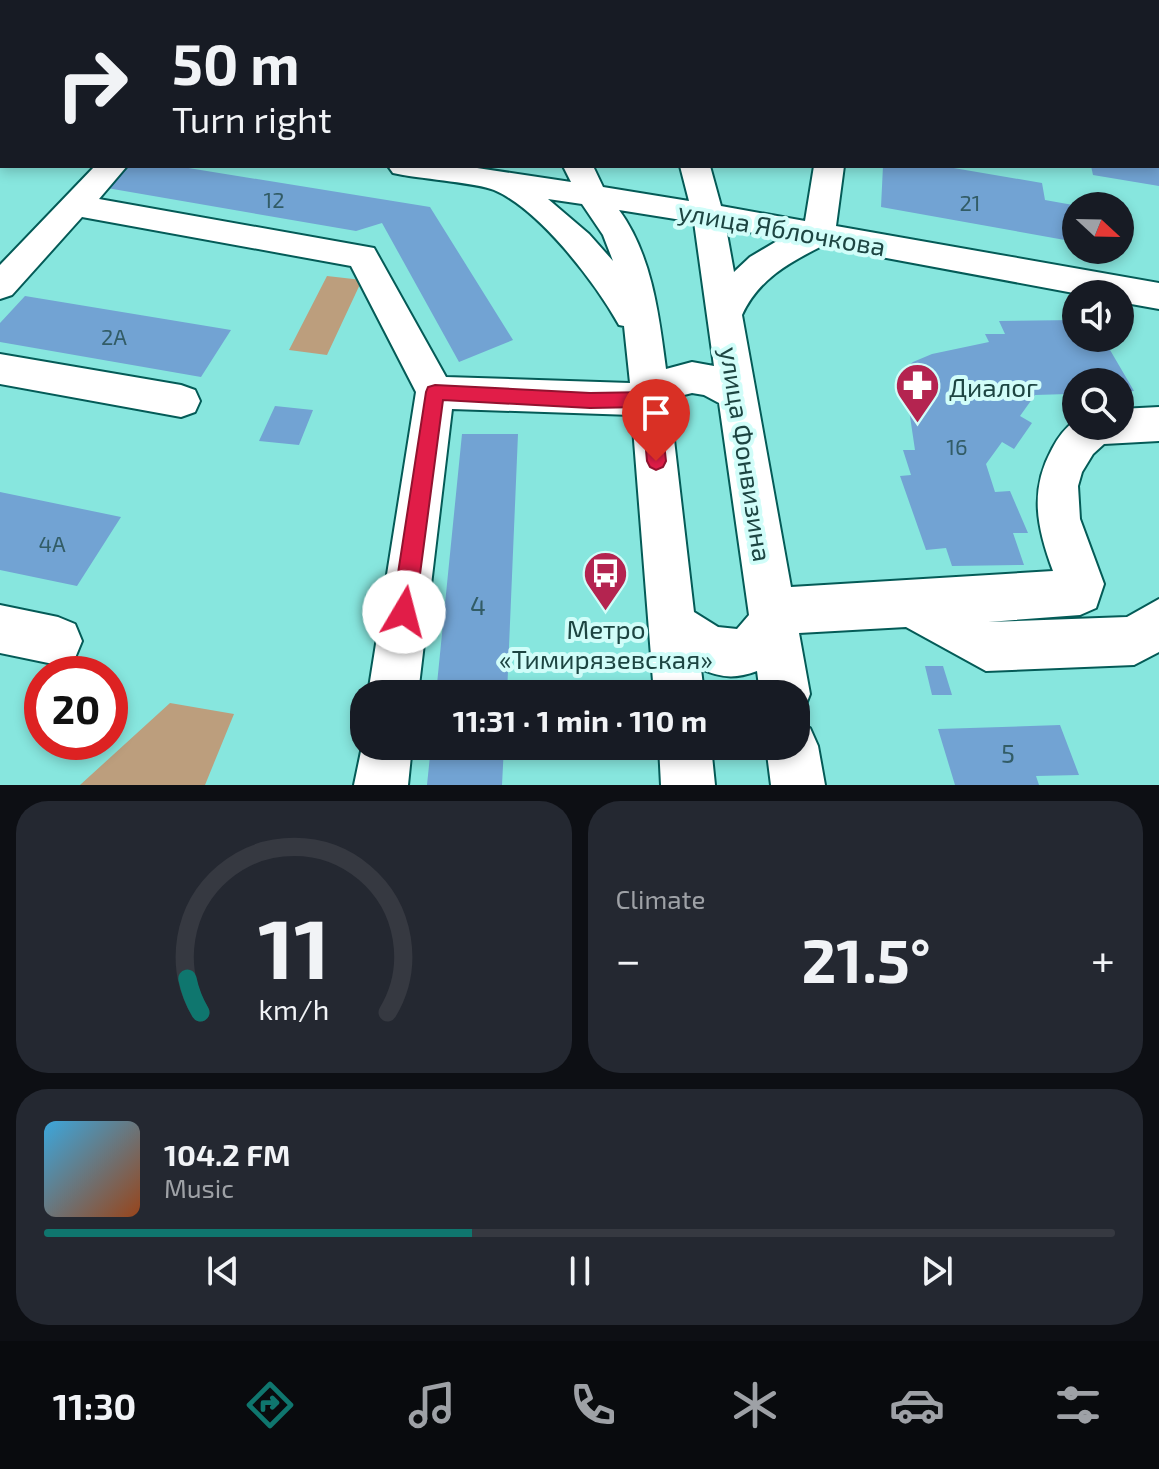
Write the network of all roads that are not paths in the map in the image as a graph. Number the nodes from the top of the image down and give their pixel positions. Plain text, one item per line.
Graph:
1 (110, 168) edge
2 (426, 168) edge
3 (579, 168) edge
4 (696, 168) edge
5 (829, 168) edge
6 (450, 170) edge
7 (494, 175) edge
8 (593, 197) junction
9 (75, 205) junction
10 (708, 214) junction
11 (819, 234) junction
12 (0, 286) edge
13 (1159, 296) edge
14 (724, 316) junction
15 (644, 339) junction
16 (0, 369) edge
17 (435, 392) junction
18 (737, 395) junction
19 (650, 399) junction
20 (181, 401) dead end
21 (1159, 424) edge
22 (1134, 425) edge
23 (1078, 440) edge
24 (910, 604) junction
25 (774, 611) junction
26 (1159, 623) edge
27 (672, 625) junction
28 (0, 629) edge
29 (58, 641) dead end
30 (395, 680) edge
31 (678, 680) edge
32 (783, 680) edge
33 (384, 760) edge
34 (686, 760) edge
35 (794, 760) edge
36 (381, 785) edge
37 (688, 785) edge
38 (798, 785) edge

1 - 9 street
2 - 6 street, улица Яблочкова
3 - 8 street
4 - 10 street, улица Фонвизина
5 - 11 street
6 - 7 street, улица Яблочкова
7 - 8 street, улица Яблочкова
7 - 15 street
8 - 10 street, улица Яблочкова
8 - 15 street
9 - 12 street
9 - 17 street
10 - 11 street, улица Яблочкова
10 - 14 street, улица Фонвизина
11 - 13 street, улица Яблочкова
11 - 14 street
14 - 18 street, улица Фонвизина
15 - 19 street
16 - 20 street
17 - 19 street
17 - 30 street
18 - 19 street
18 - 25 street, улица Фонвизина
19 - 27 street
21 - 22 street
23 - 24 street
24 - 25 street
24 - 26 street
25 - 27 street
25 - 32 street, улица Фонвизина
27 - 31 street
28 - 29 street
33 - 36 street
34 - 37 street
35 - 38 street

